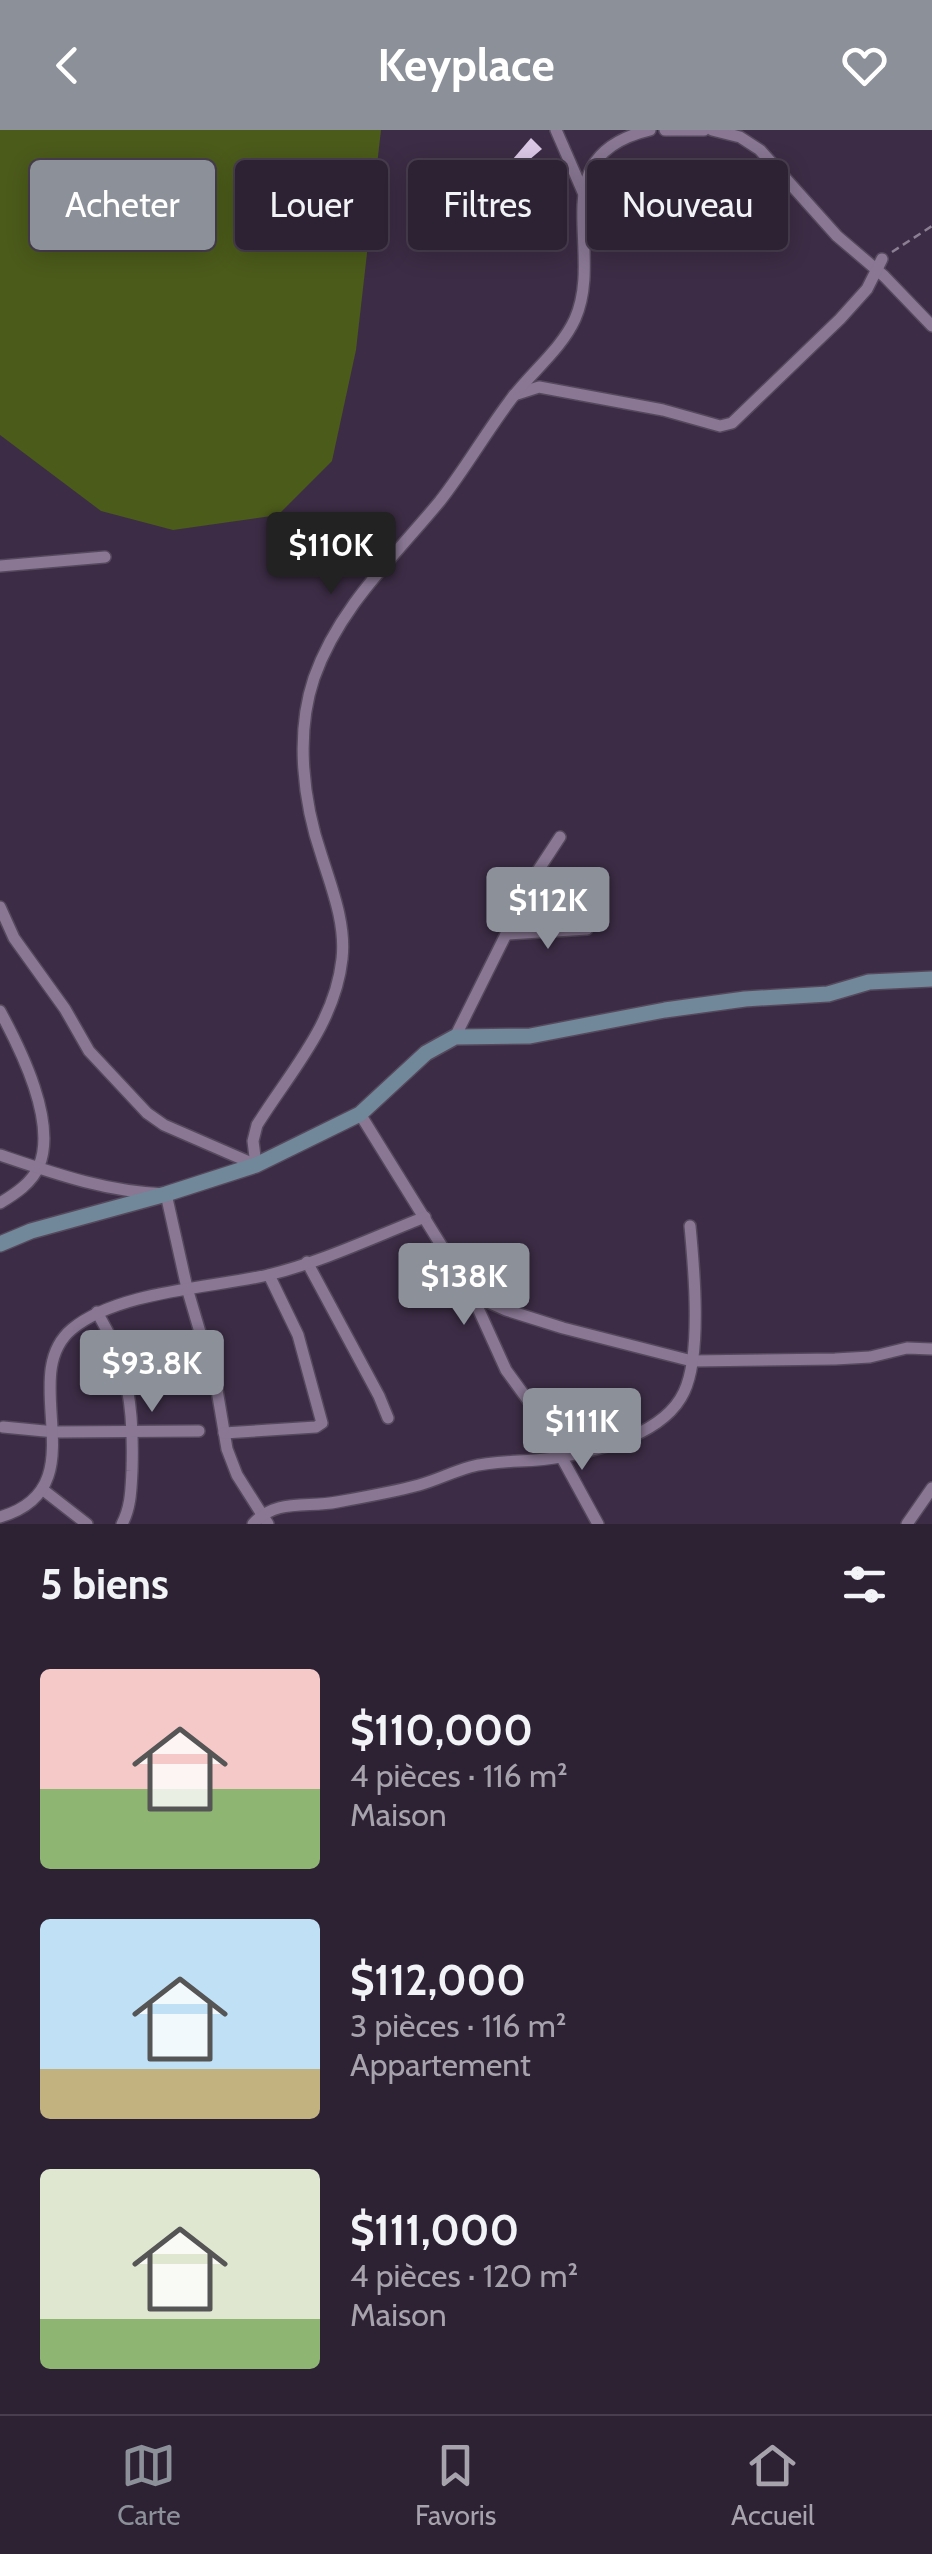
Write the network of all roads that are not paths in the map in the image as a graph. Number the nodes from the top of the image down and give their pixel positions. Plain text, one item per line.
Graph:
1 (556, 130) edge
2 (650, 130) edge
3 (664, 130) edge
4 (704, 130) edge
5 (712, 130) edge
6 (583, 192) junction
7 (879, 264) junction
8 (932, 326) edge
9 (514, 395) junction
10 (105, 558) dead end
11 (0, 566) edge
12 (560, 837) dead end
13 (0, 906) edge
14 (0, 924) edge
15 (587, 929) dead end
16 (506, 934) junction
17 (14, 938) junction
18 (932, 979) edge
19 (0, 1011) edge
20 (455, 1037) junction
21 (360, 1114) junction
22 (0, 1154) edge
23 (256, 1165) junction
24 (38, 1168) junction
25 (166, 1194) junction
26 (0, 1203) edge
27 (425, 1216) junction
28 (690, 1226) dead end
29 (0, 1244) edge
30 (307, 1262) junction
31 (269, 1275) junction
32 (187, 1288) junction
33 (472, 1295) junction
34 (98, 1312) junction
35 (932, 1349) edge
36 (692, 1361) junction
37 (388, 1418) dead end
38 (3, 1427) dead end
39 (199, 1431) dead end
40 (55, 1432) junction
41 (132, 1433) junction
42 (224, 1433) junction
43 (561, 1457) junction
44 (932, 1488) edge
45 (42, 1489) junction
46 (0, 1517) edge
47 (266, 1518) edge
48 (87, 1524) edge
49 (122, 1524) edge
50 (253, 1524) edge
51 (598, 1524) edge
52 (907, 1524) edge

1 - 6 street
2 - 6 street
3 - 4 street
5 - 7 street
6 - 9 street
7 - 8 street
7 - 9 street
9 - 23 street
10 - 11 street
12 - 16 street
13 - 17 street
14 - 17 street
15 - 16 street
16 - 20 street
17 - 23 street
18 - 20 street
19 - 24 street
20 - 21 street
21 - 23 street
21 - 27 street
22 - 24 street
23 - 25 street
24 - 25 street
24 - 26 street
25 - 29 street
25 - 32 street
27 - 30 street
27 - 33 street
28 - 36 street
30 - 31 street
30 - 37 street
31 - 32 street
31 - 42 street
32 - 34 street
32 - 42 street
33 - 36 street
33 - 43 street
34 - 40 street
34 - 41 street
35 - 36 street
36 - 43 street
38 - 40 street
39 - 41 street
40 - 41 street
40 - 45 street
41 - 49 street
42 - 47 street
43 - 47 street
43 - 51 street
44 - 52 street
45 - 46 street
45 - 48 street
47 - 50 street

